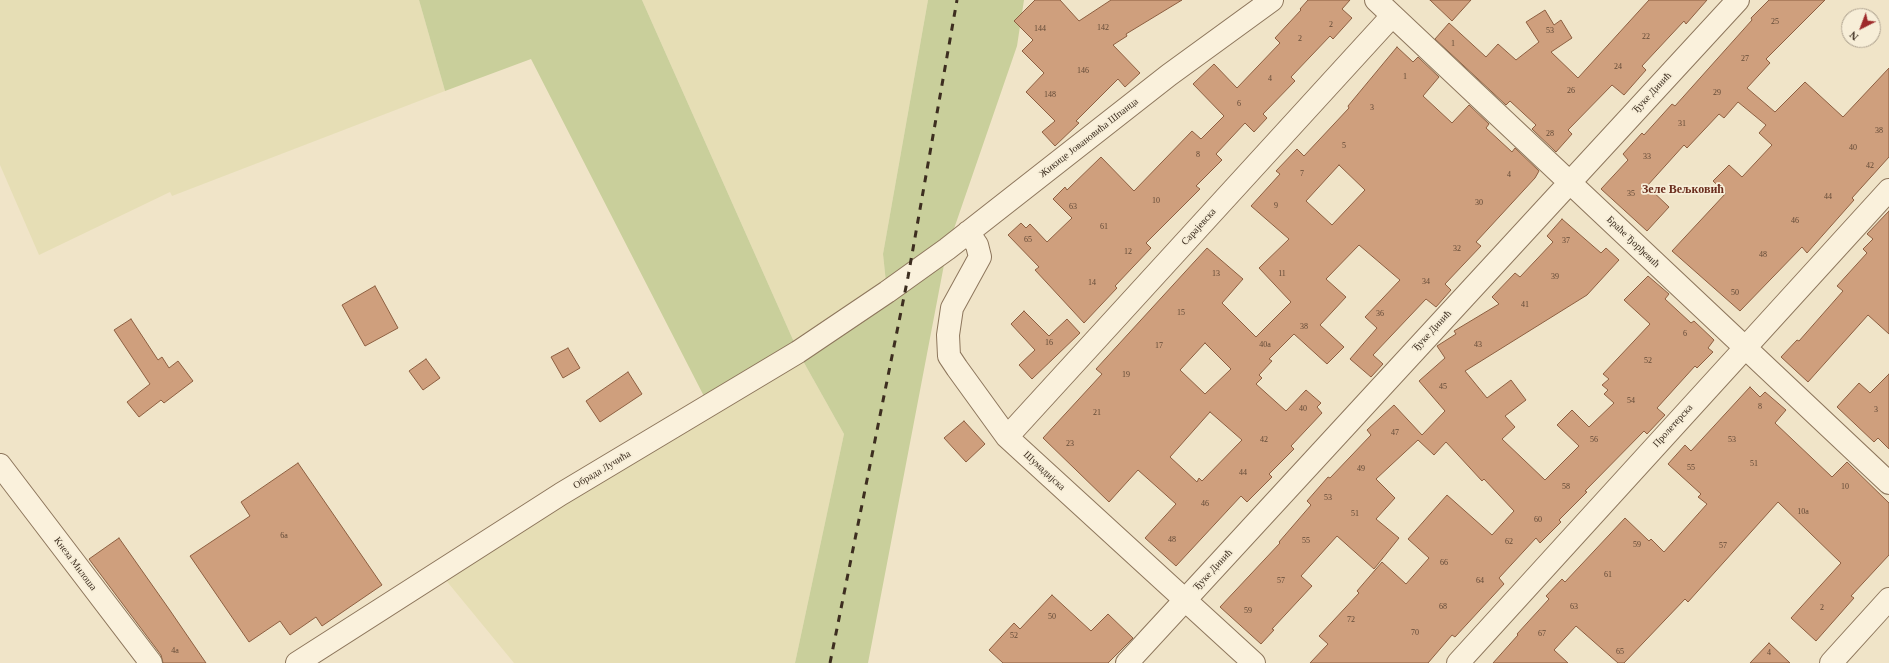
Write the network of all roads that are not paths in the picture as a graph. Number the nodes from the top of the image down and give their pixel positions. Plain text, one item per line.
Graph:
1 (1272, 0) edge
2 (1376, 0) edge
3 (1738, 0) edge
4 (1392, 16) junction
5 (1570, 181) junction
6 (1889, 190) edge
7 (968, 232) junction
8 (908, 277) joint
9 (1744, 348) junction
10 (1007, 437) junction
11 (0, 465) edge
12 (1889, 483) edge
13 (1889, 599) edge
14 (1185, 600) junction
15 (151, 663) edge
16 (298, 663) edge
17 (1126, 663) edge
18 (1254, 663) edge
19 (1458, 663) edge
20 (1832, 663) edge

1 - 7 street, Жикице Јовановића Шпанца
2 - 4 street, Браће Ђорђевић
3 - 5 street, Ђуке Динић
4 - 5 street, Браће Ђорђевић
4 - 10 street, Сарајевска
5 - 9 street, Браће Ђорђевић
5 - 14 street, Ђуке Динић
6 - 9 street, Пролетерска
7 - 8 street, Жикице Јовановића Шпанца
7 - 10 street, Шумадијска
8 - 16 street, Обрада Лучића
9 - 12 street, Браће Ђорђевић
9 - 19 street, Пролетерска
10 - 14 street, Шумадијска
11 - 15 street, Кнеза Милоша
13 - 20 street
14 - 17 street, Ђуке Динић
14 - 18 street, Шумадијска

